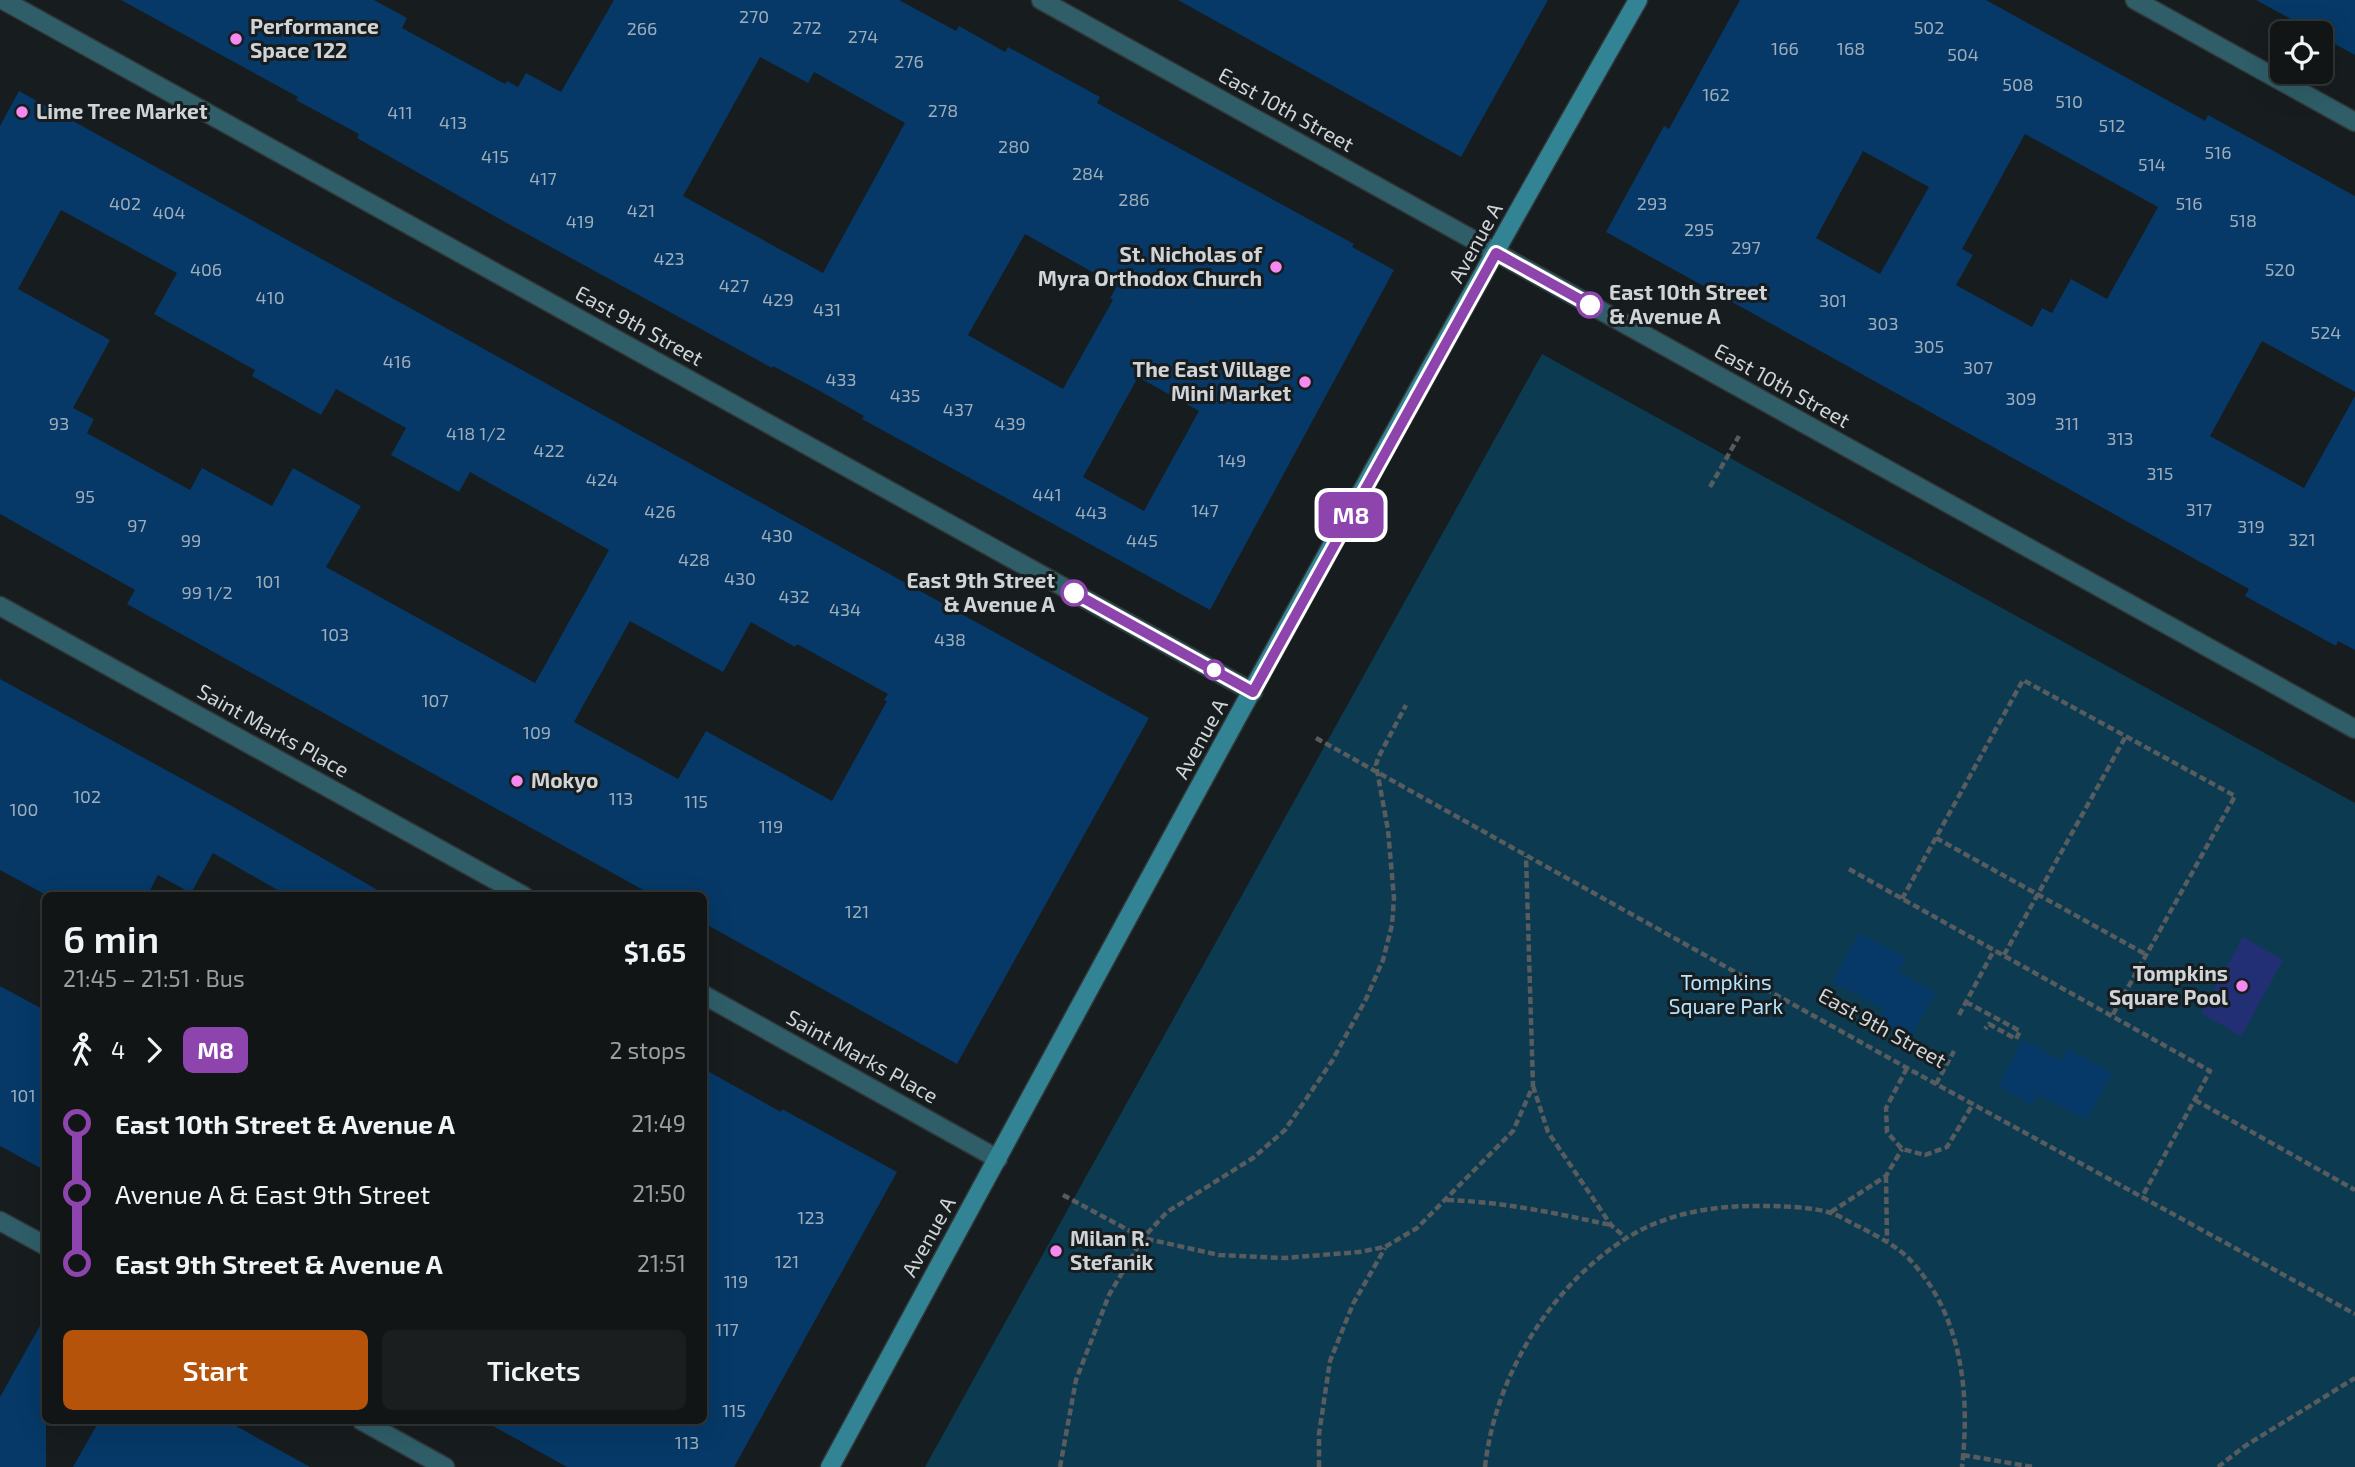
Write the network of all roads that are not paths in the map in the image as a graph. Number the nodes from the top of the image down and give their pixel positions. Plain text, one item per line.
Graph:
1 (3, 0) edge
2 (1041, 0) edge
3 (1638, 0) edge
4 (2135, 0) edge
5 (2355, 122) edge
6 (1496, 253) junction
7 (0, 606) edge
8 (1253, 692) junction
9 (2355, 729) edge
10 (517, 892) edge
11 (707, 997) edge
12 (998, 1158) junction
13 (0, 1221) edge
14 (42, 1244) edge
15 (367, 1424) edge
16 (444, 1467) edge
17 (830, 1467) edge

1 - 8 street, East 9th Street
2 - 6 street, East 10th Street
3 - 6 main road, Avenue A
4 - 5 street
6 - 8 main road, Avenue A
6 - 9 street, East 10th Street
7 - 10 street, Saint Marks Place
8 - 12 main road, Avenue A
11 - 12 street, Saint Marks Place
12 - 17 main road, Avenue A
13 - 14 street
15 - 16 street

